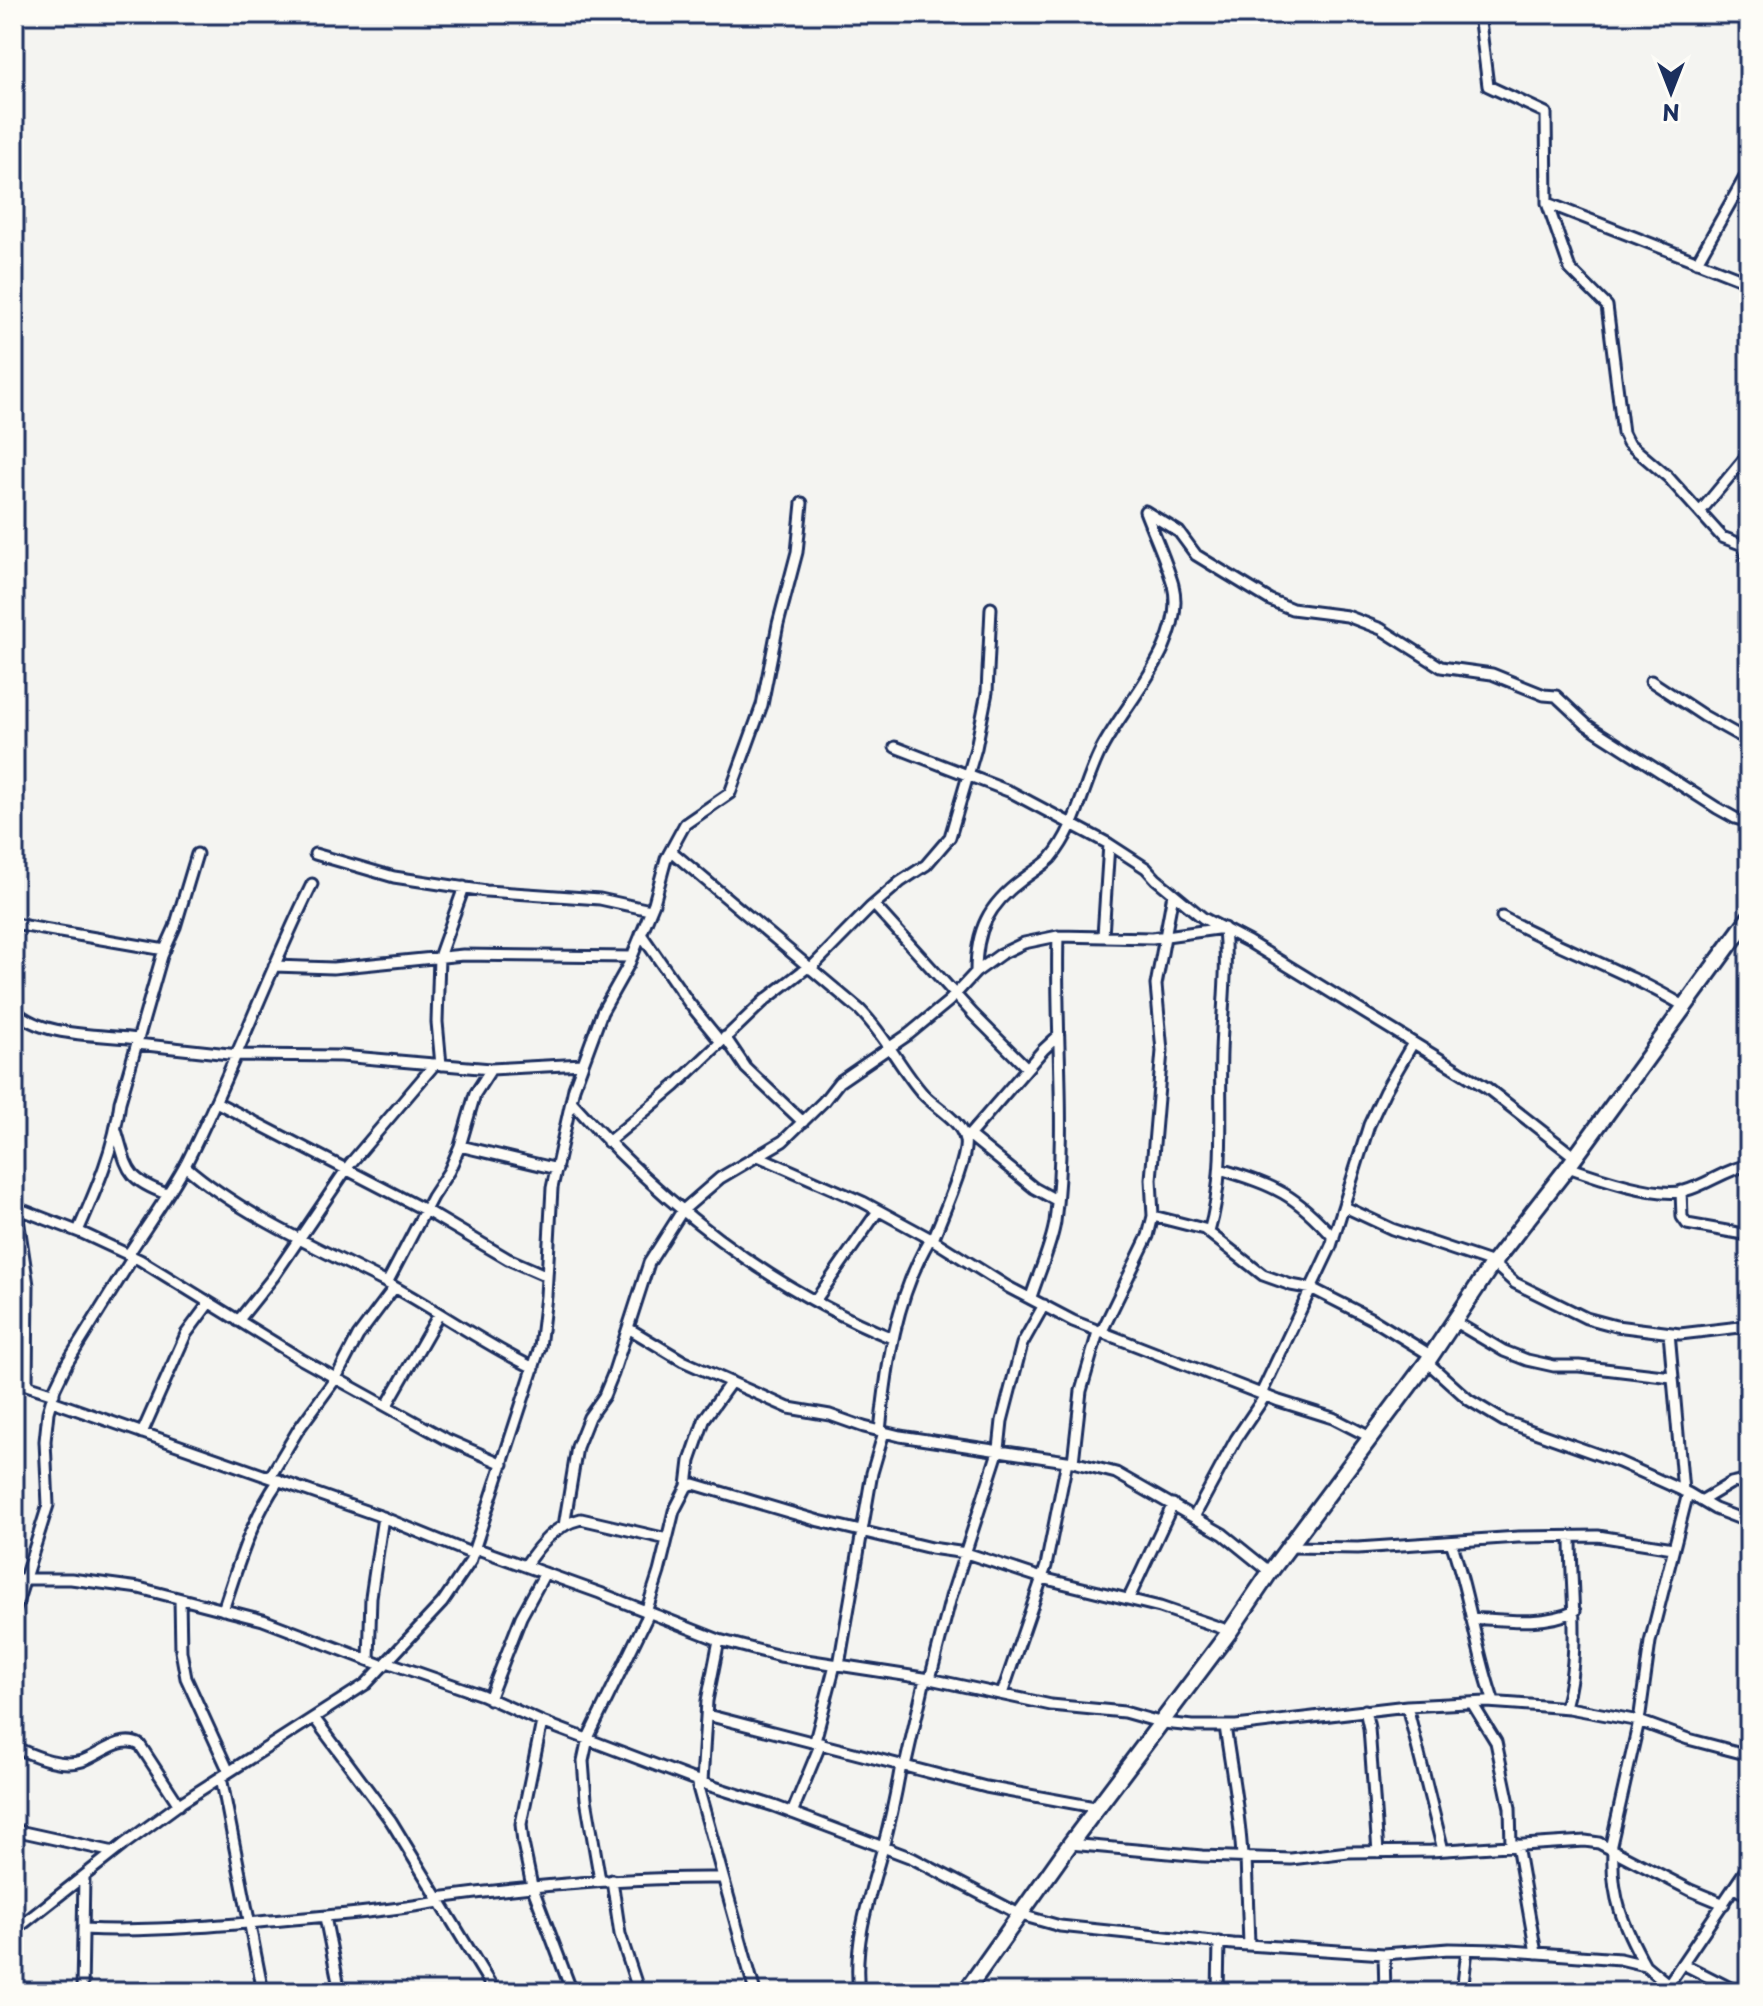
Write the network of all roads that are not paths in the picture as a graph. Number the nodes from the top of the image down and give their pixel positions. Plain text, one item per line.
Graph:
1 (1479, 14) edge
2 (1749, 170) edge
3 (1547, 203) junction
4 (1697, 262) junction
5 (1749, 282) edge
6 (1749, 453) edge
7 (802, 503) dead end
8 (1700, 512) junction
9 (1749, 565) edge
10 (991, 608) dead end
11 (1651, 681) dead end
12 (1749, 741) edge
13 (895, 747) dead end
14 (968, 775) junction
15 (1749, 822) edge
16 (1073, 824) junction
17 (1109, 844) junction
18 (671, 851) junction
19 (197, 854) dead end
20 (315, 854) dead end
21 (312, 884) dead end
22 (464, 887) junction
23 (1173, 894) junction
24 (874, 905) junction
25 (650, 910) junction
26 (1502, 917) dead end
27 (1749, 918) edge
28 (14, 924) edge
29 (1224, 928) junction
30 (641, 934) junction
31 (1058, 936) junction
32 (1103, 936) junction
33 (1165, 937) junction
34 (165, 950) junction
35 (439, 957) junction
36 (632, 957) junction
37 (274, 966) junction
38 (809, 968) junction
39 (976, 972) junction
40 (955, 994) junction
41 (1684, 1006) junction
42 (14, 1010) edge
43 (1058, 1036) junction
44 (722, 1039) junction
45 (137, 1041) junction
46 (1413, 1043) junction
47 (891, 1048) junction
48 (238, 1055) junction
49 (438, 1064) junction
50 (583, 1064) junction
51 (1027, 1068) junction
52 (491, 1069) junction
53 (571, 1101) junction
54 (216, 1102) junction
55 (803, 1122) junction
56 (116, 1128) junction
57 (967, 1138) junction
58 (608, 1142) junction
59 (460, 1146) junction
60 (758, 1156) junction
61 (1571, 1162) junction
62 (1749, 1165) edge
63 (185, 1166) junction
64 (347, 1169) junction
65 (557, 1169) junction
66 (1220, 1169) junction
67 (1681, 1191) junction
68 (14, 1192) edge
69 (167, 1194) junction
70 (1056, 1200) junction
71 (1345, 1207) junction
72 (17, 1208) junction
73 (425, 1210) junction
74 (682, 1211) junction
75 (878, 1211) junction
76 (1153, 1216) junction
77 (78, 1231) junction
78 (1209, 1232) junction
79 (1749, 1235) edge
80 (300, 1238) junction
81 (1334, 1238) junction
82 (932, 1240) junction
83 (131, 1256) junction
84 (1493, 1263) junction
85 (547, 1276) junction
86 (391, 1285) junction
87 (1313, 1289) junction
88 (1031, 1297) junction
89 (815, 1301) junction
90 (209, 1303) junction
91 (1044, 1305) junction
92 (28, 1306) junction
93 (439, 1314) junction
94 (238, 1321) junction
95 (1455, 1322) junction
96 (1749, 1326) edge
97 (14, 1328) edge
98 (628, 1328) junction
99 (1100, 1332) junction
100 (1669, 1333) junction
101 (892, 1338) junction
102 (1429, 1359) junction
103 (534, 1368) junction
104 (1672, 1377) junction
105 (336, 1378) junction
106 (14, 1381) edge
107 (731, 1382) junction
108 (27, 1385) junction
109 (1263, 1395) junction
110 (53, 1397) junction
111 (387, 1405) junction
112 (882, 1432) junction
113 (142, 1433) junction
114 (1372, 1438) junction
115 (999, 1449) junction
116 (1070, 1461) junction
117 (503, 1464) junction
118 (275, 1478) junction
119 (1749, 1479) edge
120 (687, 1486) junction
121 (1686, 1492) junction
122 (1701, 1501) junction
123 (1173, 1504) junction
124 (383, 1517) junction
125 (1194, 1517) junction
126 (1749, 1522) edge
127 (564, 1526) junction
128 (863, 1530) junction
129 (1571, 1537) junction
130 (667, 1539) junction
131 (1451, 1542) junction
132 (1289, 1547) junction
133 (1673, 1548) junction
134 (474, 1551) junction
135 (966, 1553) junction
136 (525, 1566) junction
137 (1270, 1572) junction
138 (545, 1573) junction
139 (1042, 1578) junction
140 (14, 1579) edge
141 (25, 1579) junction
142 (1129, 1598) junction
143 (180, 1599) junction
144 (223, 1610) junction
145 (1575, 1611) junction
146 (14, 1613) edge
147 (648, 1613) junction
148 (1471, 1618) junction
149 (1230, 1631) junction
150 (719, 1640) junction
151 (369, 1660) junction
152 (386, 1664) junction
153 (837, 1665) junction
154 (928, 1679) junction
155 (1002, 1694) junction
156 (489, 1699) junction
157 (1494, 1702) junction
158 (1472, 1703) junction
159 (1407, 1706) junction
160 (1565, 1707) junction
161 (1365, 1710) junction
162 (707, 1715) junction
163 (315, 1719) junction
164 (1639, 1721) junction
165 (542, 1722) junction
166 (1163, 1723) junction
167 (1225, 1726) junction
168 (588, 1738) junction
169 (818, 1742) junction
170 (14, 1747) edge
171 (1749, 1755) edge
172 (903, 1766) junction
173 (225, 1774) junction
174 (699, 1781) junction
175 (179, 1805) junction
176 (1100, 1808) junction
177 (792, 1813) junction
178 (14, 1830) edge
179 (1070, 1844) junction
180 (1514, 1845) junction
181 (883, 1848) junction
182 (1443, 1850) junction
183 (1612, 1850) junction
184 (114, 1852) junction
185 (1378, 1852) junction
186 (1244, 1857) junction
187 (1749, 1865) edge
188 (84, 1876) junction
189 (723, 1878) junction
190 (600, 1880) junction
191 (612, 1880) junction
192 (532, 1886) junction
193 (1734, 1888) junction
194 (1749, 1896) edge
195 (438, 1900) junction
196 (1724, 1904) junction
197 (1021, 1915) junction
198 (325, 1917) junction
199 (251, 1922) junction
200 (83, 1929) junction
201 (14, 1931) edge
202 (1219, 1942) junction
203 (1249, 1945) junction
204 (1467, 1950) junction
205 (1536, 1953) junction
206 (1384, 1954) junction
207 (1683, 1964) junction
208 (1645, 1965) junction
209 (1666, 1988) edge
210 (82, 1992) edge
211 (263, 1992) edge
212 (340, 1992) edge
213 (495, 1992) edge
214 (572, 1992) edge
215 (639, 1992) edge
216 (755, 1992) edge
217 (859, 1992) edge
218 (965, 1992) edge
219 (1218, 1992) edge
220 (1385, 1992) edge
221 (1462, 1992) edge
222 (1738, 1992) edge

1 - 3 street
2 - 4 street
3 - 4 street
3 - 8 street
4 - 5 street
6 - 8 street
7 - 18 street
8 - 9 street
10 - 14 street
11 - 12 street
13 - 14 street
14 - 16 street
14 - 24 street
15 - 16 street
16 - 17 street
16 - 39 street
17 - 23 street
17 - 32 street
18 - 25 street
18 - 38 street
19 - 34 street
20 - 22 street
21 - 37 street
22 - 25 street
22 - 35 street
23 - 29 street
23 - 33 street
24 - 38 street
24 - 40 street
25 - 30 street
26 - 41 street
27 - 41 street
28 - 34 street
29 - 33 street
29 - 46 street
29 - 66 street
30 - 36 street
30 - 44 street
31 - 32 street
31 - 39 street
31 - 43 street
32 - 33 street
33 - 76 street
34 - 45 street
35 - 36 street
35 - 37 street
35 - 49 street
36 - 50 street
37 - 48 street
38 - 44 street
38 - 47 street
39 - 40 street
40 - 47 street
40 - 51 street
41 - 61 street
42 - 45 street
43 - 51 street
43 - 70 street
44 - 55 street
44 - 58 street
45 - 48 street
45 - 56 street
46 - 61 street
46 - 71 street
47 - 55 street
47 - 57 street
48 - 49 street
48 - 54 street
49 - 52 street
49 - 64 street
50 - 52 street
50 - 53 street
51 - 57 street
52 - 59 street
53 - 58 street
53 - 65 street
54 - 63 street
54 - 64 street
55 - 60 street
56 - 69 street
56 - 77 street
57 - 70 street
57 - 82 street
58 - 74 street
59 - 65 street
59 - 73 street
60 - 74 street
60 - 75 street
61 - 67 street
61 - 84 street
62 - 67 street
63 - 69 street
63 - 80 street
64 - 73 street
64 - 80 street
65 - 85 street
66 - 78 street
66 - 81 street
67 - 79 street
68 - 72 street
69 - 83 street
70 - 88 street
71 - 81 street
71 - 84 street
72 - 77 street
72 - 92 street
73 - 85 street
73 - 86 street
74 - 89 street
74 - 98 street
75 - 82 street
75 - 89 street
76 - 78 street
76 - 99 street
77 - 83 street
78 - 87 street
80 - 86 street
80 - 94 street
81 - 87 street
82 - 88 street
82 - 101 street
83 - 90 street
83 - 110 street
84 - 95 street
84 - 100 street
85 - 103 street
86 - 93 street
86 - 105 street
87 - 102 street
87 - 109 street
88 - 91 street
89 - 101 street
90 - 94 street
90 - 113 street
91 - 99 street
91 - 115 street
92 - 97 street
92 - 108 street
93 - 103 street
93 - 111 street
94 - 105 street
95 - 102 street
95 - 104 street
96 - 100 street
98 - 107 street
98 - 127 street
99 - 109 street
99 - 116 street
100 - 104 street
101 - 112 street
102 - 114 street
102 - 121 street
103 - 117 street
104 - 121 street
105 - 111 street
105 - 118 street
106 - 108 street
107 - 112 street
107 - 120 street
108 - 110 street
109 - 114 street
109 - 125 street
110 - 113 street
110 - 141 street
111 - 117 street
112 - 115 street
112 - 128 street
113 - 118 street
114 - 132 street
115 - 116 street
115 - 135 street
116 - 123 street
116 - 139 street
117 - 134 street
118 - 124 street
118 - 144 street
119 - 122 street
120 - 128 street
120 - 130 street
121 - 122 street
121 - 133 street
122 - 126 street
123 - 125 street
123 - 142 street
124 - 134 street
124 - 151 street
125 - 137 street
127 - 130 street
127 - 136 street
128 - 135 street
128 - 153 street
129 - 131 street
129 - 133 street
129 - 145 street
130 - 147 street
131 - 132 street
131 - 148 street
132 - 137 street
133 - 164 street
134 - 136 street
134 - 152 street
135 - 139 street
135 - 154 street
136 - 138 street
137 - 149 street
138 - 147 street
138 - 156 street
139 - 142 street
139 - 155 street
140 - 141 street
141 - 143 street
141 - 146 street
142 - 149 street
143 - 144 street
143 - 173 street
144 - 151 street
145 - 148 street
145 - 160 street
147 - 150 street
147 - 168 street
148 - 157 street
149 - 166 street
150 - 153 street
150 - 162 street
151 - 152 street
152 - 156 street
152 - 163 street
153 - 154 street
153 - 169 street
154 - 155 street
154 - 172 street
155 - 166 street
156 - 165 street
157 - 158 street
157 - 160 street
158 - 159 street
158 - 180 street
159 - 161 street
159 - 182 street
160 - 164 street
161 - 167 street
161 - 185 street
162 - 169 street
162 - 174 street
163 - 173 street
163 - 195 street
164 - 171 street
164 - 183 street
165 - 168 street
165 - 192 street
166 - 167 street
166 - 176 street
167 - 186 street
168 - 174 street
168 - 190 street
169 - 172 street
169 - 177 street
170 - 175 street
172 - 176 street
172 - 181 street
173 - 175 street
173 - 199 street
174 - 177 street
174 - 189 street
175 - 184 street
176 - 179 street
177 - 181 street
178 - 184 street
179 - 186 street
179 - 197 street
180 - 182 street
180 - 183 street
180 - 205 street
181 - 197 street
181 - 217 street
182 - 185 street
183 - 196 street
183 - 208 street
184 - 188 street
185 - 186 street
186 - 203 street
187 - 193 street
188 - 200 street
188 - 201 street
189 - 191 street
189 - 216 street
190 - 191 street
190 - 192 street
191 - 215 street
192 - 195 street
192 - 214 street
193 - 194 street
193 - 196 street
195 - 198 street
195 - 213 street
196 - 207 street
197 - 202 street
197 - 218 street
198 - 199 street
198 - 212 street
199 - 200 street
199 - 211 street
200 - 210 street
202 - 203 street
202 - 219 street
203 - 206 street
204 - 205 street
204 - 206 street
204 - 221 street
205 - 208 street
206 - 220 street
207 - 209 street
207 - 222 street
208 - 209 street

